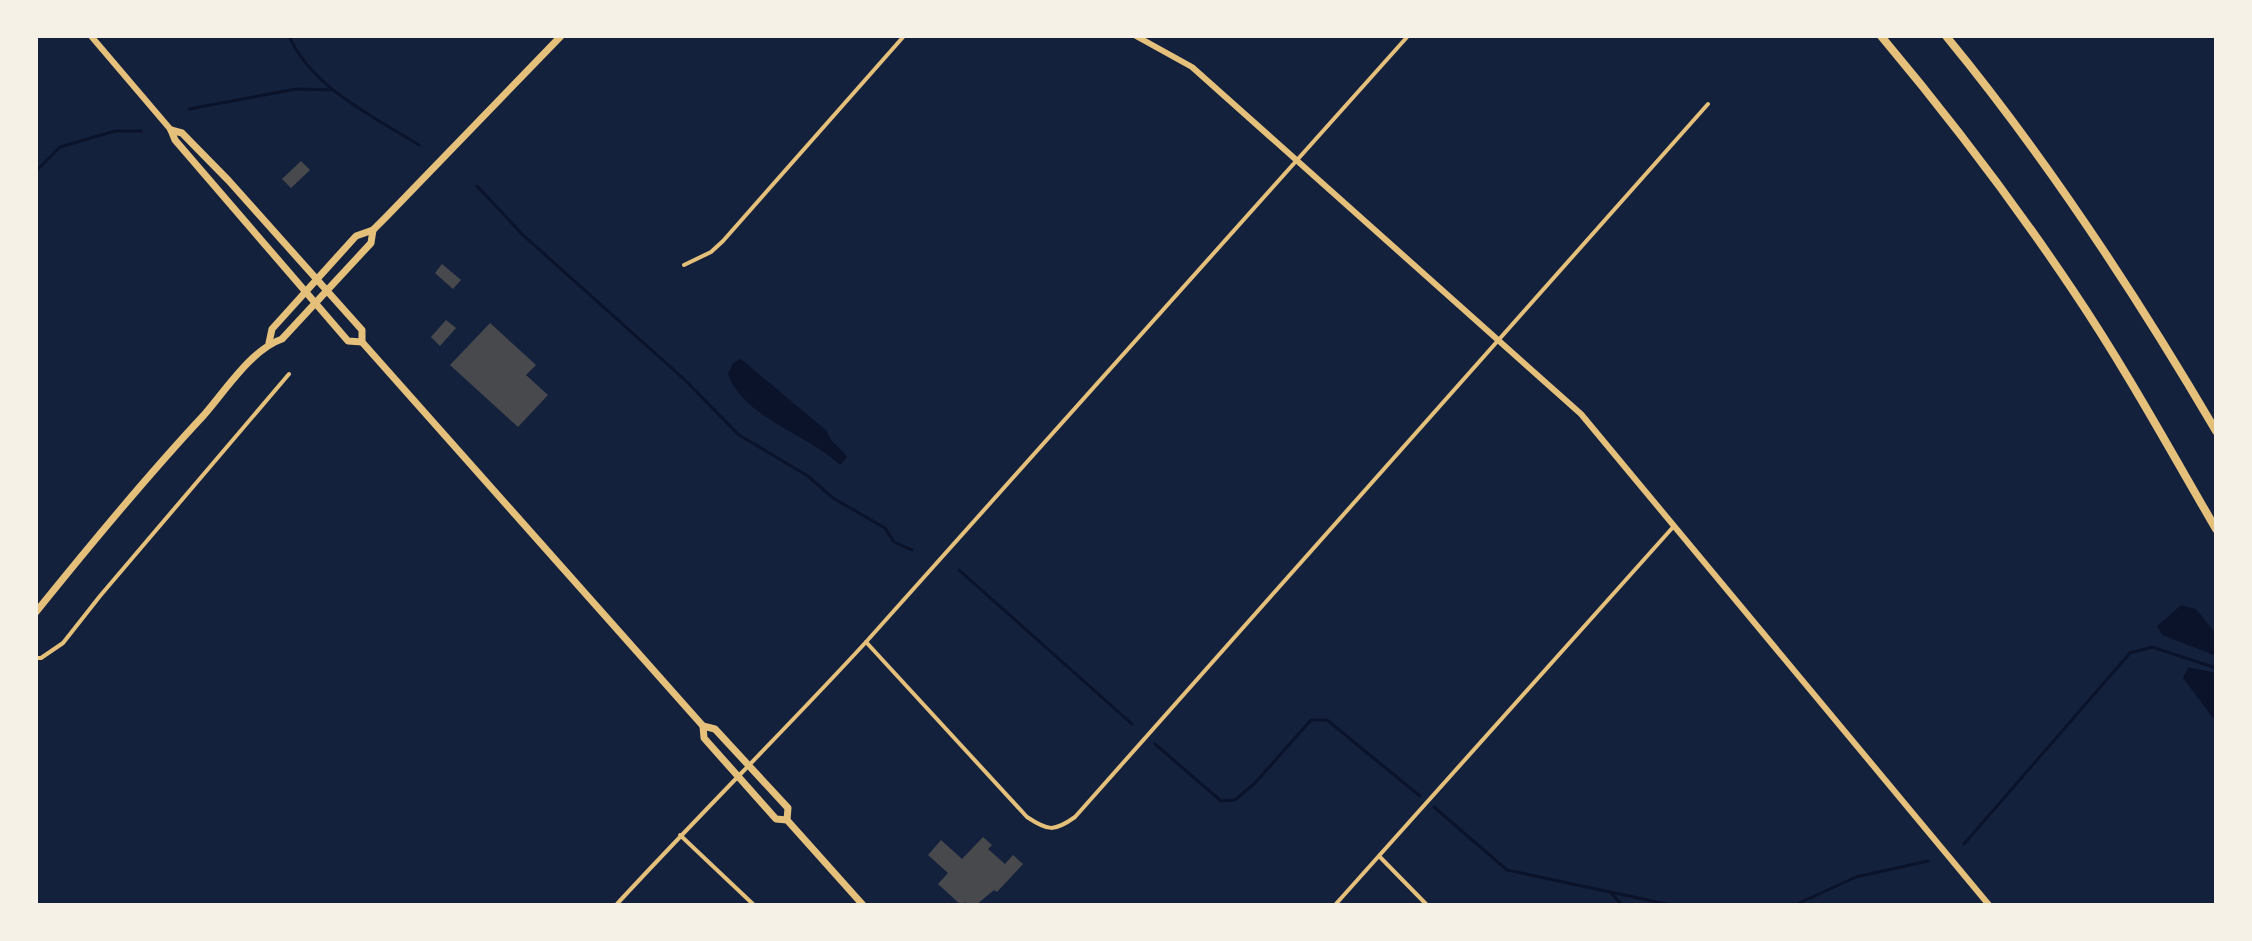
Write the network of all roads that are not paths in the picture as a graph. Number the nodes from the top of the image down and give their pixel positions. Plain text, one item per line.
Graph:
1 (91, 36) edge
2 (561, 36) edge
3 (904, 36) edge
4 (1136, 36) edge
5 (1408, 36) edge
6 (1881, 36) edge
7 (1946, 36) edge
8 (1708, 104) dead end
9 (171, 130) junction
10 (1299, 160) junction
11 (373, 230) junction
12 (684, 265) dead end
13 (318, 280) junction
14 (328, 290) junction
15 (306, 292) junction
16 (316, 304) junction
17 (1499, 339) junction
18 (362, 342) junction
19 (269, 343) junction
20 (289, 374) dead end
21 (2216, 431) edge
22 (1674, 526) junction
23 (2216, 529) edge
24 (36, 612) edge
25 (866, 642) junction
26 (36, 658) edge
27 (703, 726) junction
28 (748, 764) junction
29 (736, 775) junction
30 (787, 820) junction
31 (680, 835) junction
32 (1379, 856) junction
33 (616, 905) edge
34 (754, 905) edge
35 (863, 905) edge
36 (1335, 905) edge
37 (1427, 905) edge
38 (1989, 905) edge

1 - 9 street
2 - 11 main road
3 - 12 street
4 - 10 street
5 - 10 street
6 - 23 highway
7 - 21 highway
8 - 17 street
9 - 13 main road
9 - 15 main road
10 - 17 street
10 - 25 street
11 - 13 main road
11 - 14 main road
13 - 14 main road
13 - 15 main road
14 - 16 main road
14 - 18 main road
15 - 16 main road
15 - 19 main road
16 - 18 main road
16 - 19 main road
17 - 22 street
17 - 25 street
18 - 27 main road
19 - 24 main road
20 - 26 street
22 - 32 street
22 - 38 street
25 - 28 street
27 - 28 main road
27 - 29 main road
28 - 29 street
28 - 30 main road
29 - 30 main road
29 - 31 street
30 - 35 main road
31 - 33 street
31 - 34 street
32 - 36 street
32 - 37 street

